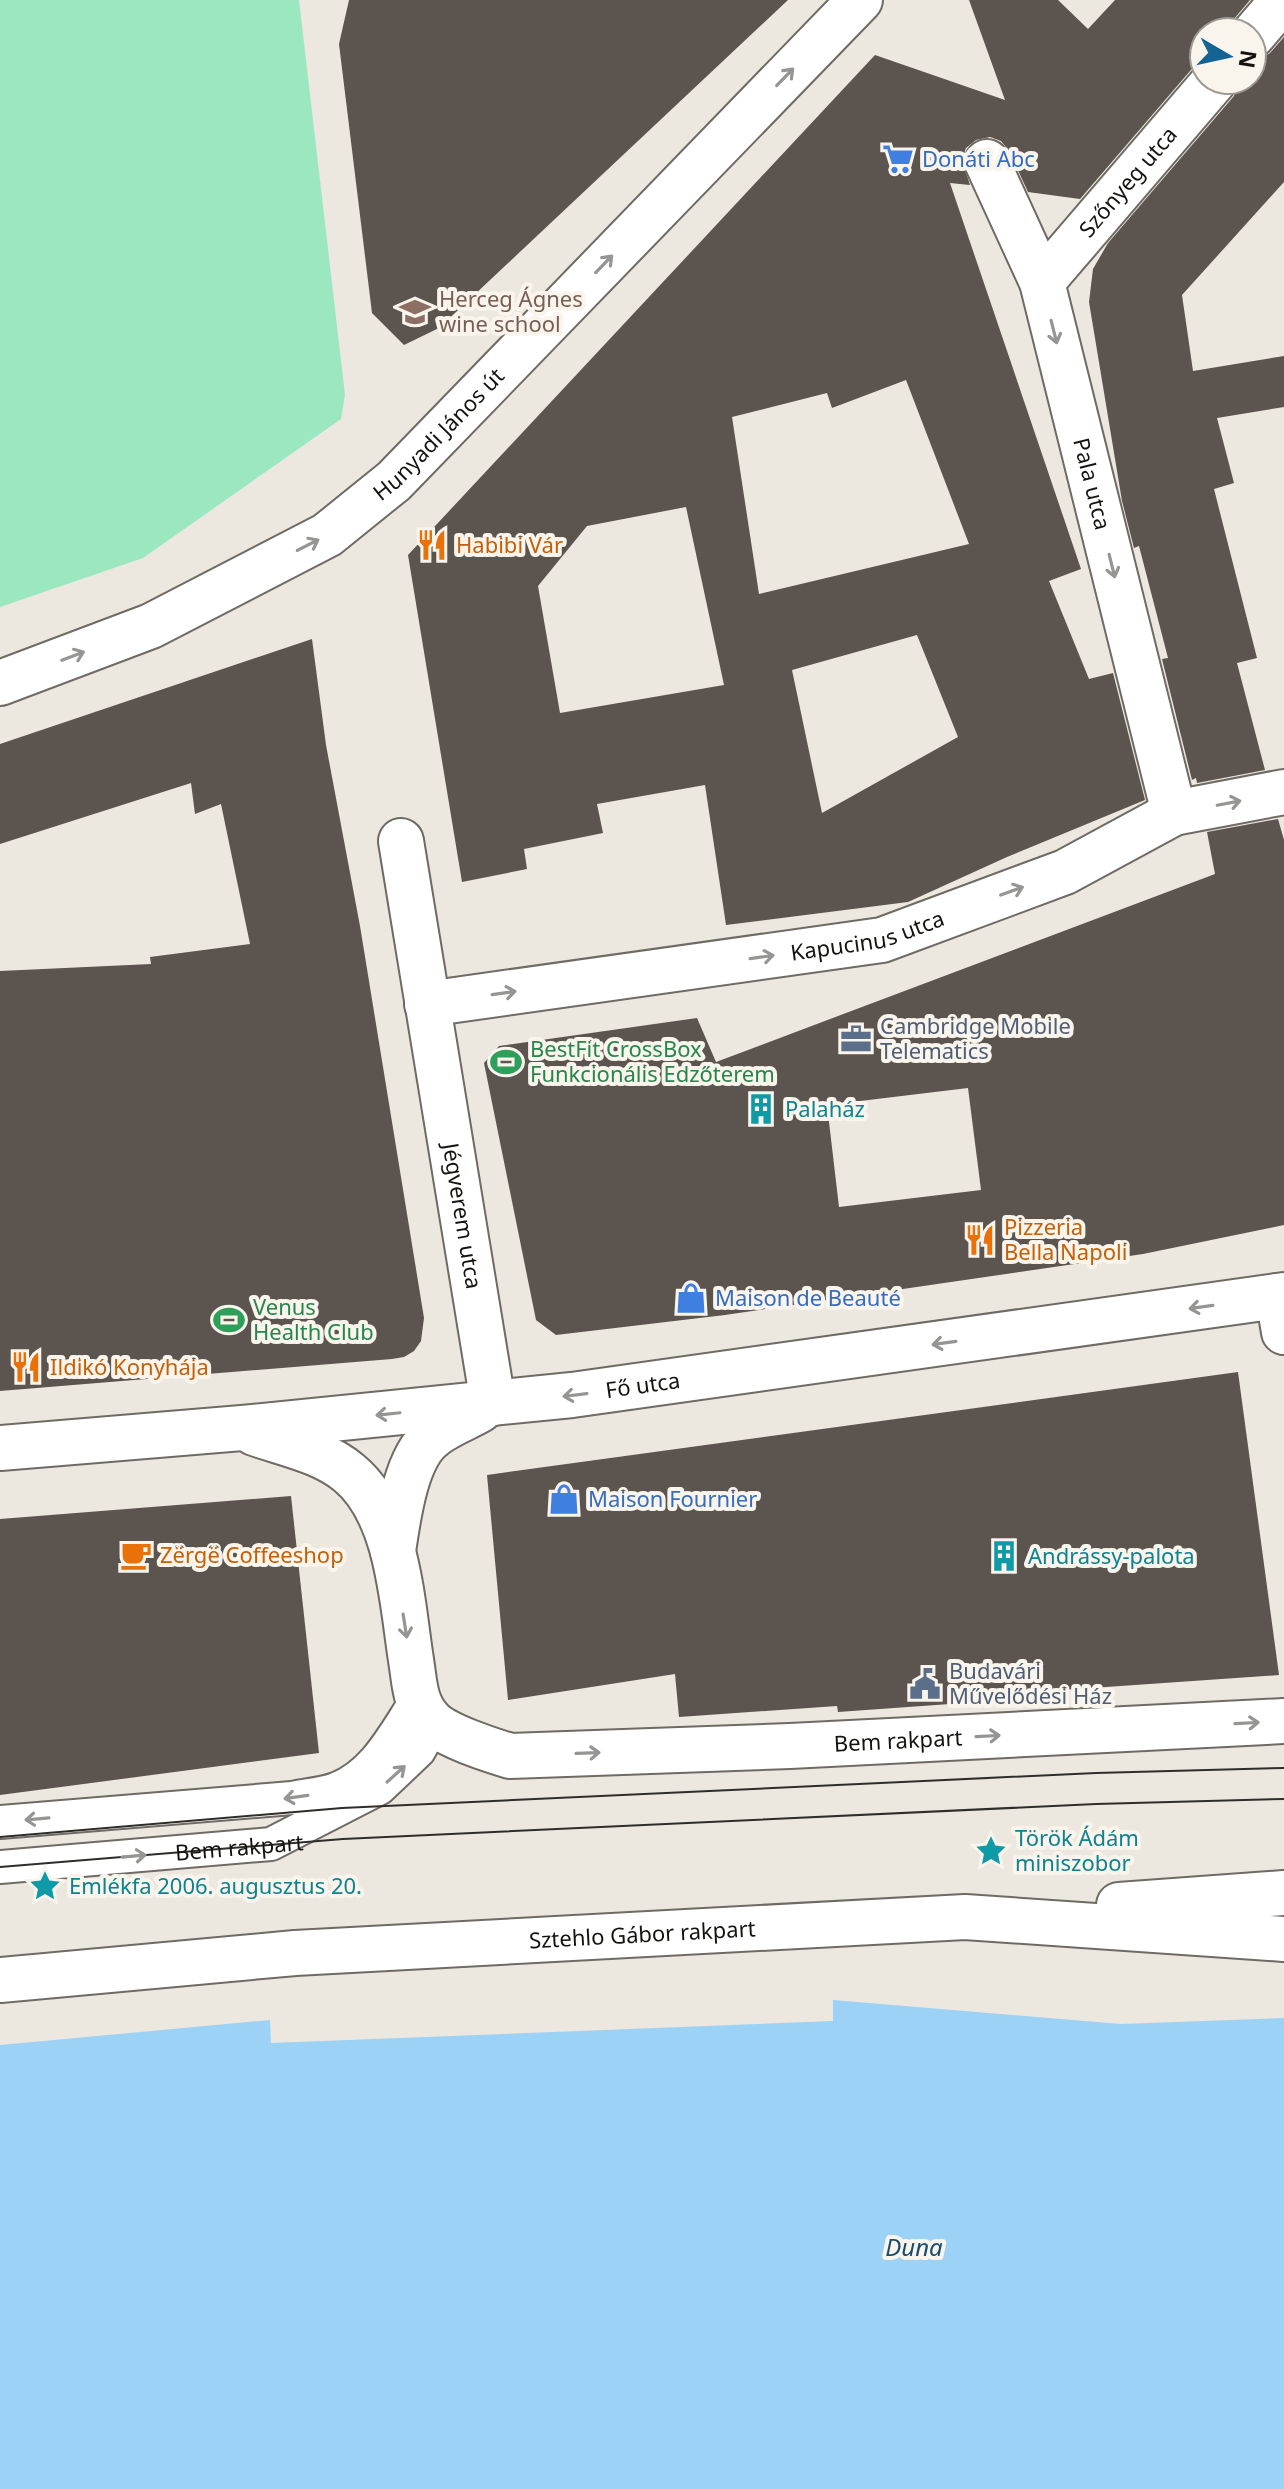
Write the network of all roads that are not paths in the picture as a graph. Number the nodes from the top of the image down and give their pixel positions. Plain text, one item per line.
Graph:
1 (860, 0) edge
2 (1283, 0) edge
3 (1268, 17) edge
4 (1201, 96) edge
5 (987, 162) dead end
6 (1042, 282) junction
7 (0, 683) edge
8 (1284, 792) edge
9 (1174, 813) junction
10 (401, 841) dead end
11 (427, 1004) junction
12 (1282, 1308) edge
13 (493, 1403) junction
14 (242, 1428) junction
15 (0, 1448) edge
16 (393, 1551) junction
17 (425, 1712) junction
18 (1284, 1721) edge
19 (0, 1822) edge
20 (0, 1867) edge
21 (1284, 1893) edge
22 (965, 1917) junction
23 (1284, 1939) edge
24 (0, 1980) edge

7 -> 1 street, Hunyadi János út
2 - 3 street
4 - 6 street, Szőnyeg utca
5 - 6 street, Pala utca
6 -> 9 street, Pala utca
9 -> 8 street, Kapucinus utca
11 -> 9 street, Kapucinus utca
10 - 11 street, Jégverem utca
11 - 13 street, Jégverem utca
12 -> 13 street, Fő utca
13 -> 14 street, Fő utca
13 - 16 street
14 - 15 street, Fő utca
14 - 16 street
16 -> 17 street
17 -> 18 street, Bem rakpart
17 -> 19 lane, Bem rakpart
20 -> 17 lane, Bem rakpart
21 - 22 street
22 - 23 street, Sztehlo Gábor rakpart
22 - 24 street, Sztehlo Gábor rakpart

